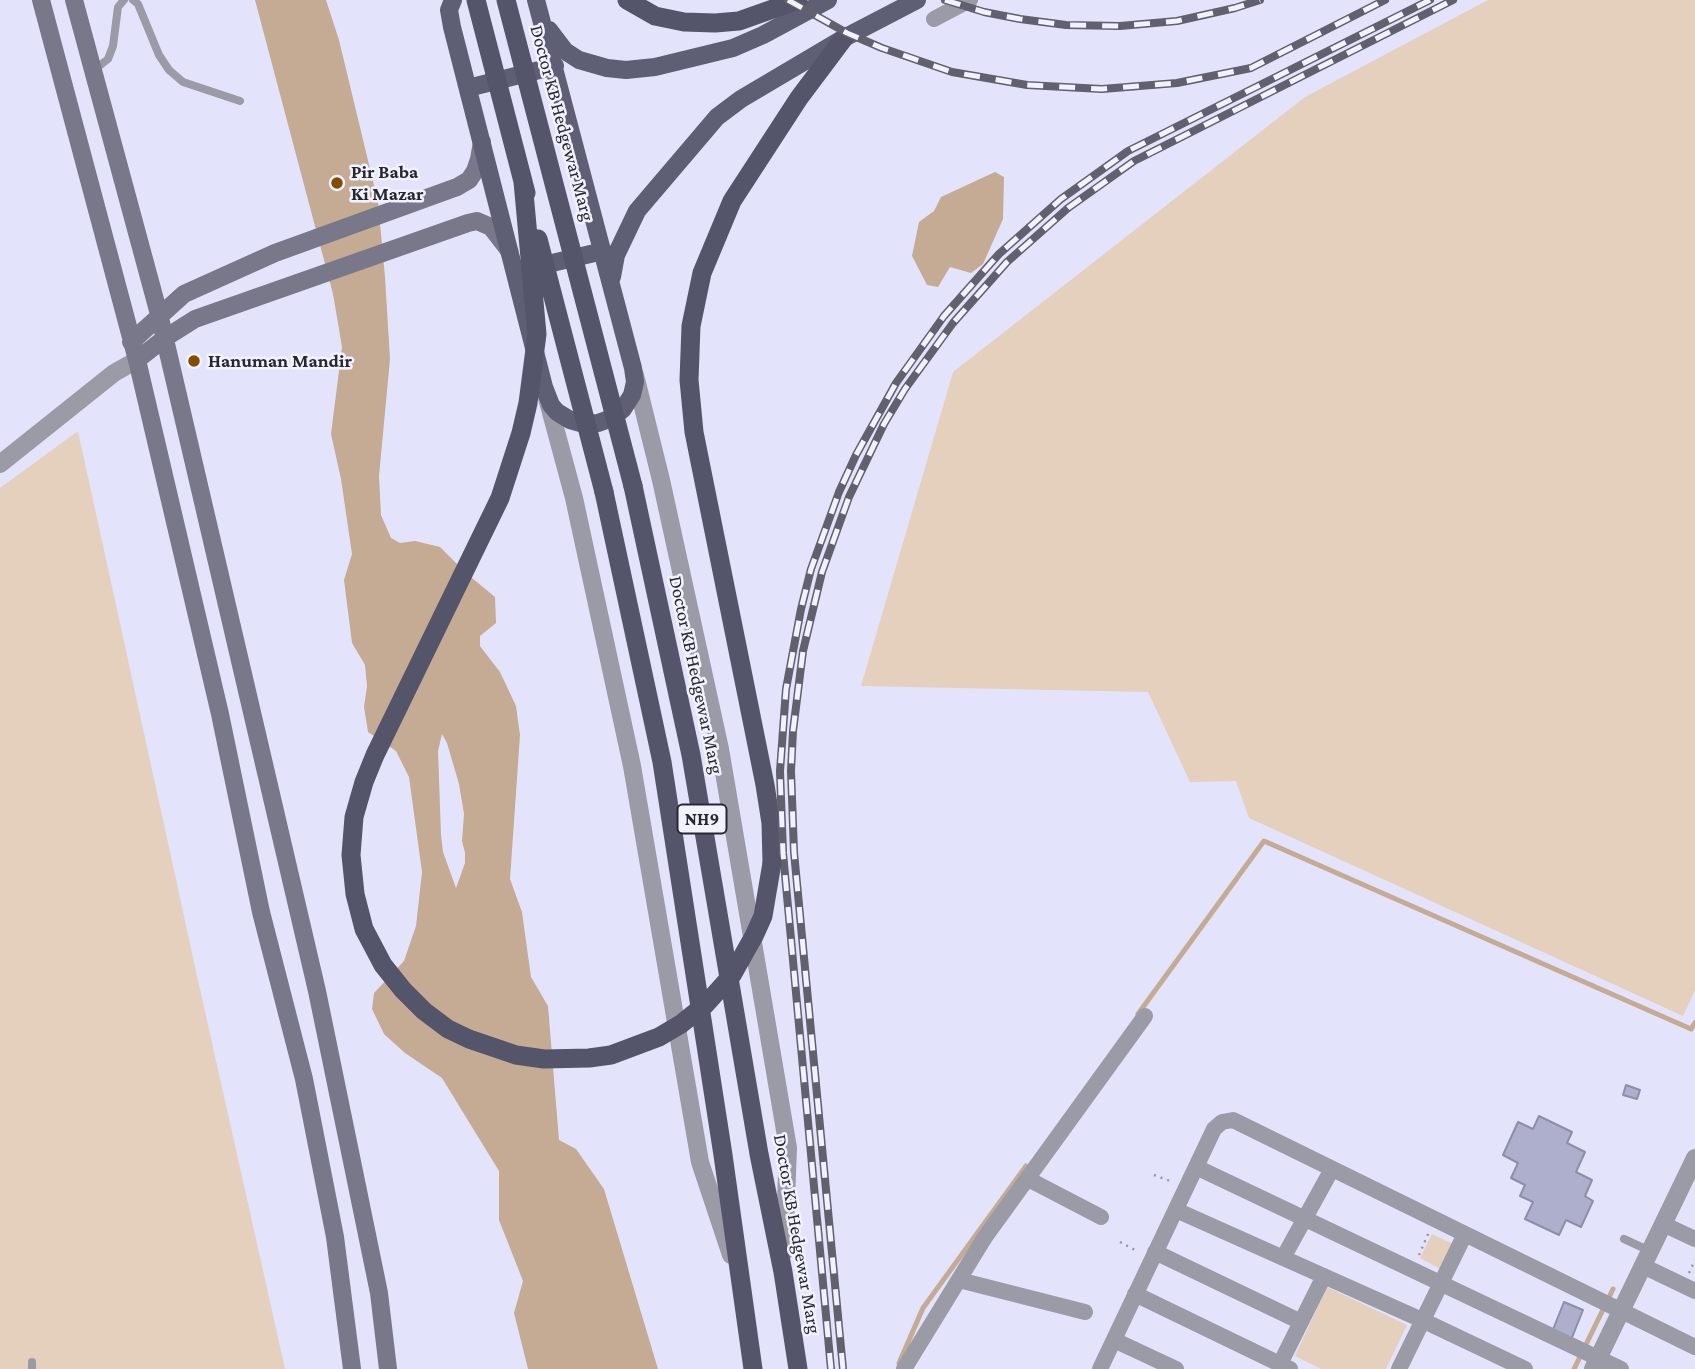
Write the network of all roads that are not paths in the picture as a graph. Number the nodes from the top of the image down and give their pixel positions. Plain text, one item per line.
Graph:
1 (41, 0) edge
2 (74, 0) edge
3 (124, 0) edge
4 (133, 0) edge
5 (444, 0) edge
6 (453, 0) edge
7 (476, 0) edge
8 (506, 0) edge
9 (627, 0) edge
10 (777, 0) edge
11 (797, 0) edge
12 (828, 0) edge
13 (917, 0) edge
14 (970, 0) edge
15 (539, 5) edge
16 (934, 19) dead end
17 (739, 21) junction
18 (452, 27) junction
19 (844, 38) junction
20 (555, 66) junction
21 (93, 71) junction
22 (468, 88) junction
23 (240, 101) dead end
24 (482, 142) junction
25 (523, 182) junction
26 (603, 251) junction
27 (513, 263) junction
28 (614, 296) junction
29 (160, 318) junction
30 (165, 338) junction
31 (131, 342) junction
32 (136, 360) junction
33 (633, 368) junction
34 (114, 373) junction
35 (544, 387) junction
36 (0, 464) edge
37 (1145, 1016) dead end
38 (1695, 1158) edge
39 (1196, 1167) junction
40 (1332, 1169) junction
41 (1028, 1179) junction
42 (1689, 1186) edge
43 (1176, 1210) junction
44 (1101, 1217) dead end
45 (1304, 1218) junction
46 (1663, 1224) junction
47 (1465, 1234) junction
48 (1624, 1239) dead end
49 (1695, 1239) edge
50 (1154, 1255) junction
51 (1283, 1258) junction
52 (1647, 1258) junction
53 (783, 1272) junction
54 (1324, 1276) junction
55 (958, 1280) junction
56 (1440, 1283) junction
57 (741, 1285) junction
58 (1695, 1291) edge
59 (1135, 1294) junction
60 (1621, 1311) junction
61 (1085, 1312) dead end
62 (1422, 1320) junction
63 (1301, 1322) junction
64 (1114, 1340) junction
65 (1695, 1348) edge
66 (1596, 1364) edge
67 (1285, 1367) edge
68 (352, 1369) edge
69 (388, 1369) edge
70 (753, 1369) edge
71 (798, 1369) edge
72 (904, 1369) edge
73 (1100, 1369) edge
74 (1176, 1369) edge
75 (1399, 1369) edge
76 (1525, 1369) edge
77 (1621, 1369) edge

1 - 31 main road
2 - 21 main road
3 - 21 lane
4 - 23 lane
5 - 18 street
6 - 18 main road
7 - 25 highway, bridge
8 - 53 highway, Doctor KB Hedgewar Marg / NH9, bridge
9 - 17 highway
10 - 17 street
11 - 17 highway
12 - 15 main road
13 - 19 main road
14 - 16 street
15 - 20 main road
18 - 22 main road
19 - 25 highway, bridge
19 - 28 main road
20 - 22 main road
20 - 26 main road
21 - 29 main road
22 - 24 main road
24 - 27 main road
24 - 29 main road
25 - 57 highway, NH9, bridge
26 - 27 main road
26 - 28 main road
27 - 30 main road
27 - 35 main road
28 - 33 main road
29 - 30 main road
29 - 31 main road
30 - 32 main road
30 - 69 main road
31 - 32 main road
31 - 34 street
32 - 34 street
32 - 68 main road
33 - 35 main road
33 - 53 street
34 - 36 street
35 - 57 street
37 - 41 street
38 - 42 street
39 - 40 street
39 - 43 street
39 - 45 street
40 - 45 street
40 - 47 street
41 - 44 street
41 - 55 street
42 - 46 street
43 - 50 street
43 - 51 street
45 - 51 street
45 - 56 street
46 - 49 street
46 - 52 street
47 - 56 street
47 - 60 street
48 - 52 lane
50 - 59 street
50 - 63 street
51 - 54 street
52 - 58 street
52 - 60 street
53 - 71 highway, Doctor KB Hedgewar Marg / NH9
54 - 62 street
54 - 63 street
55 - 61 street
55 - 72 street
56 - 62 street
56 - 66 street
57 - 70 highway
59 - 64 street
59 - 67 street
60 - 65 street
60 - 66 street
62 - 75 street
62 - 76 street
63 - 67 street
64 - 73 street
64 - 74 street
66 - 77 street

